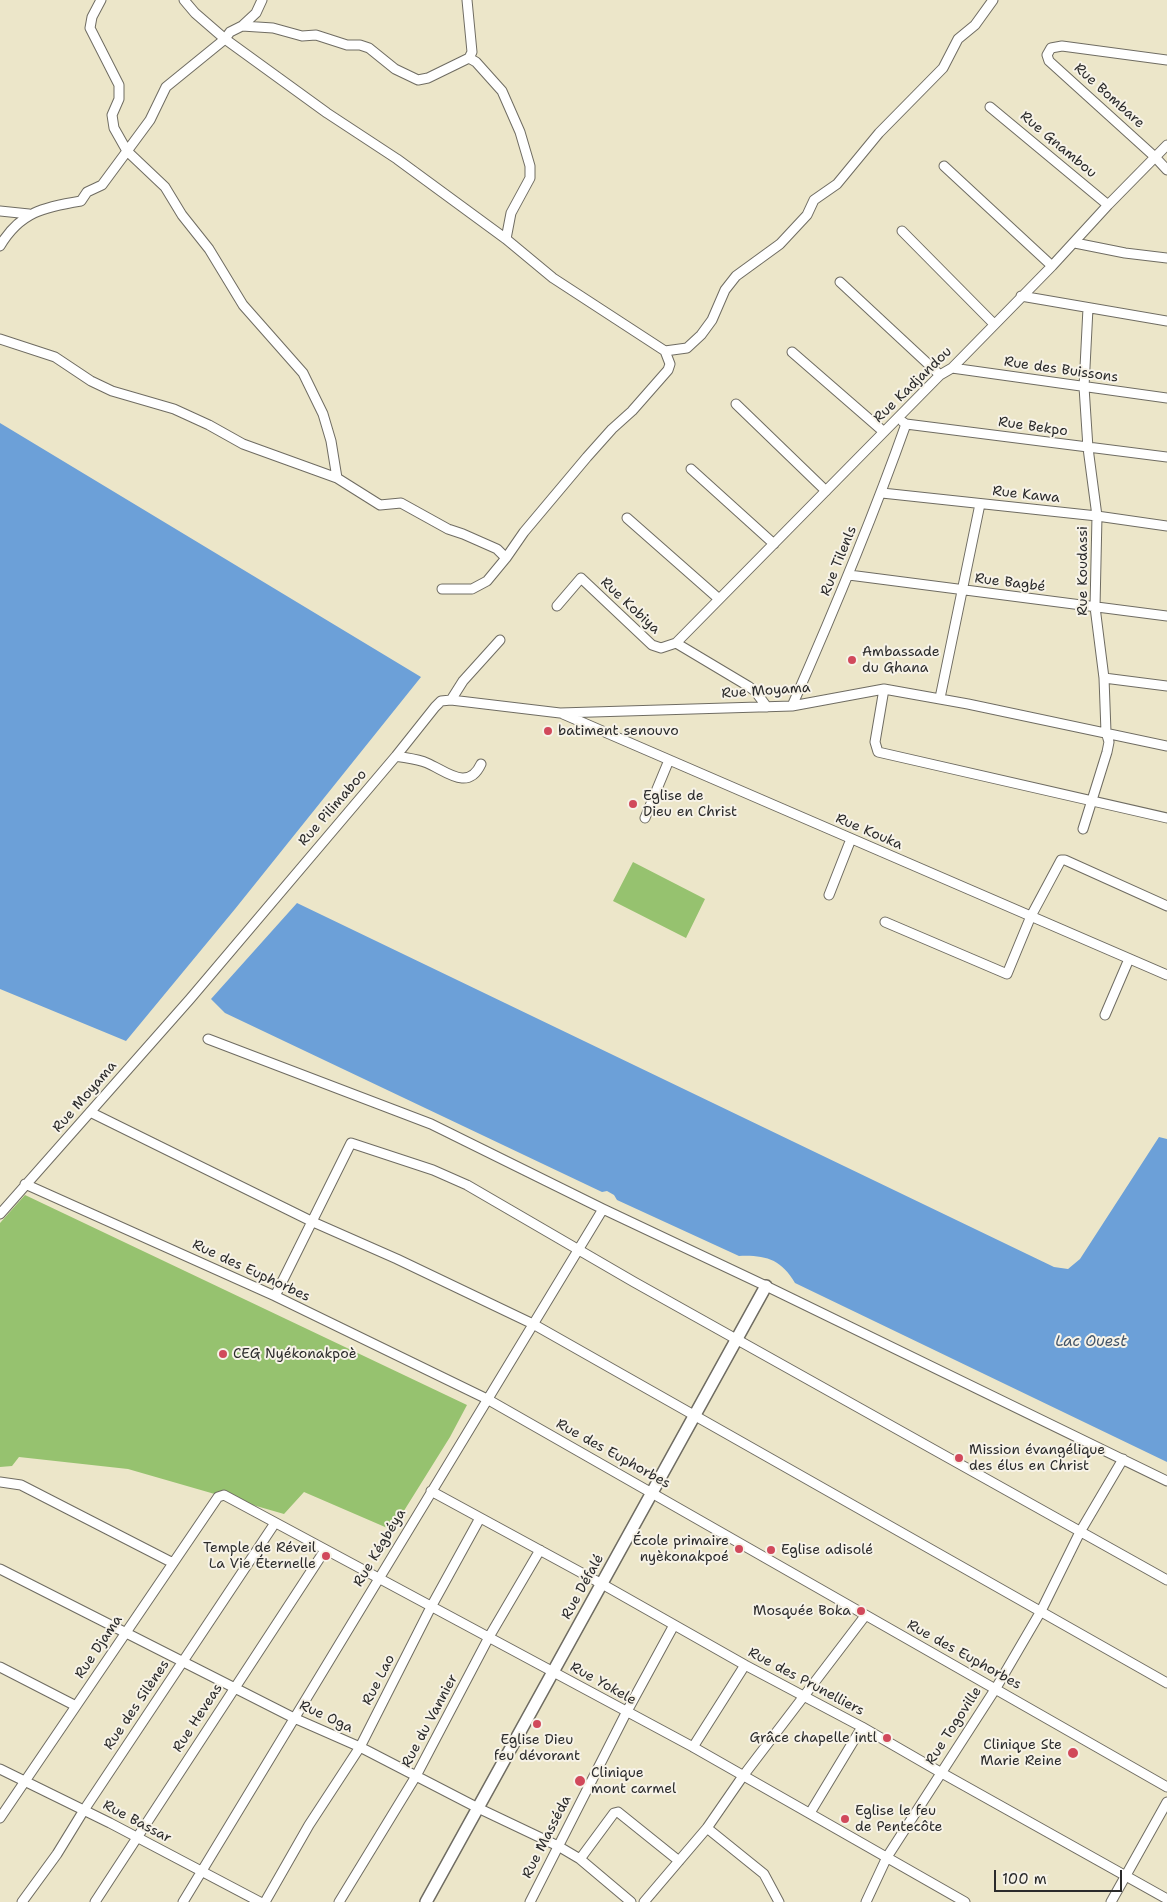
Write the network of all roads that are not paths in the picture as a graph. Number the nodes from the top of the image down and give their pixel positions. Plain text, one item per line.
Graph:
1 (101, 0) edge
2 (184, 0) edge
3 (262, 0) edge
4 (467, 0) edge
5 (993, 0) edge
6 (242, 26) junction
7 (225, 39) junction
8 (469, 58) junction
9 (1167, 60) edge
10 (990, 108) dead end
11 (1167, 144) edge
12 (127, 150) junction
13 (1155, 157) junction
14 (944, 166) dead end
15 (1167, 170) edge
16 (1108, 205) junction
17 (0, 211) edge
18 (29, 214) junction
19 (902, 230) dead end
20 (506, 239) junction
21 (1075, 242) junction
22 (0, 246) edge
23 (1167, 258) edge
24 (1052, 266) junction
25 (840, 282) dead end
26 (1022, 296) junction
27 (1088, 308) junction
28 (1167, 321) edge
29 (994, 324) junction
30 (0, 340) edge
31 (665, 351) junction
32 (792, 352) dead end
33 (952, 368) junction
34 (940, 375) junction
35 (1084, 387) junction
36 (1167, 398) edge
37 (736, 404) dead end
38 (898, 418) junction
39 (906, 424) junction
40 (884, 432) junction
41 (1088, 448) junction
42 (1167, 457) edge
43 (691, 469) dead end
44 (337, 478) junction
45 (826, 491) junction
46 (882, 493) junction
47 (980, 504) junction
48 (1097, 516) junction
49 (627, 518) dead end
50 (1167, 526) edge
51 (774, 544) junction
52 (506, 558) junction
53 (849, 575) junction
54 (442, 589) dead end
55 (962, 591) junction
56 (719, 600) junction
57 (557, 606) dead end
58 (1095, 607) junction
59 (1167, 616) edge
60 (500, 640) dead end
61 (676, 643) junction
62 (1104, 678) junction
63 (1167, 686) edge
64 (884, 689) junction
65 (940, 698) junction
66 (451, 700) junction
67 (792, 706) junction
68 (767, 707) junction
69 (560, 713) junction
70 (1106, 732) junction
71 (1167, 746) edge
72 (396, 756) junction
73 (669, 760) junction
74 (481, 764) dead end
75 (1092, 802) junction
76 (645, 818) dead end
77 (1167, 818) edge
78 (1083, 829) dead end
79 (851, 839) junction
80 (829, 895) dead end
81 (1167, 906) edge
82 (1031, 916) junction
83 (885, 922) dead end
84 (1129, 959) junction
85 (1167, 975) edge
86 (190, 999) joint
87 (1105, 1015) dead end
88 (208, 1039) dead end
89 (90, 1112) junction
90 (26, 1184) junction
91 (603, 1209) junction
92 (0, 1214) edge
93 (313, 1222) junction
94 (578, 1249) junction
95 (766, 1286) junction
96 (275, 1296) junction
97 (533, 1324) junction
98 (737, 1338) junction
99 (487, 1399) junction
100 (695, 1415) junction
101 (1122, 1459) junction
102 (1167, 1481) edge
103 (0, 1482) edge
104 (431, 1491) junction
105 (652, 1492) junction
106 (224, 1495) joint
107 (480, 1518) junction
108 (275, 1523) junction
109 (1080, 1532) junction
110 (325, 1550) junction
111 (540, 1550) junction
112 (174, 1563) junction
113 (0, 1568) edge
114 (378, 1578) junction
115 (1167, 1580) edge
116 (602, 1584) junction
117 (431, 1606) junction
118 (1041, 1611) junction
119 (865, 1616) junction
120 (674, 1626) junction
121 (126, 1632) junction
122 (489, 1637) junction
123 (182, 1662) junction
124 (744, 1665) junction
125 (0, 1667) edge
126 (553, 1672) junction
127 (1167, 1683) edge
128 (235, 1687) junction
129 (996, 1688) junction
130 (804, 1697) junction
131 (76, 1706) junction
132 (626, 1713) junction
133 (294, 1718) junction
134 (862, 1727) junction
135 (360, 1748) junction
136 (693, 1748) junction
137 (0, 1769) edge
138 (940, 1772) junction
139 (416, 1776) junction
140 (743, 1776) junction
141 (25, 1782) junction
142 (1167, 1786) edge
143 (1167, 1802) edge
144 (478, 1808) junction
145 (84, 1810) junction
146 (810, 1813) junction
147 (0, 1818) edge
148 (707, 1828) junction
149 (137, 1838) junction
150 (558, 1846) junction
151 (886, 1857) junction
152 (580, 1859) junction
153 (679, 1861) junction
154 (201, 1871) junction
155 (1126, 1876) junction
156 (1167, 1899) edge
157 (22, 1902) edge
158 (95, 1902) edge
159 (183, 1902) edge
160 (260, 1902) edge
161 (265, 1902) edge
162 (339, 1902) edge
163 (426, 1902) edge
164 (530, 1902) edge
165 (631, 1902) edge
166 (644, 1902) edge
167 (779, 1902) edge
168 (866, 1902) edge
169 (965, 1902) edge
170 (1111, 1902) edge

1 - 12 street
2 - 7 street
3 - 6 street
4 - 8 street
5 - 31 street
6 - 7 street
6 - 8 street
7 - 12 street
7 - 20 street
8 - 20 street
9 - 13 street, Rue Bombare
10 - 16 street, Rue Gnambou
11 - 13 street, Rue Kadjandou
12 - 18 street
12 - 44 street
13 - 15 street, Rue Bombare
13 - 16 street, Rue Kadjandou
14 - 24 street
16 - 21 street, Rue Kadjandou
17 - 18 street
18 - 22 street
19 - 29 street
20 - 31 street
21 - 23 street
21 - 24 street, Rue Kadjandou
24 - 26 street, Rue Kadjandou
25 - 34 street
26 - 27 street
26 - 29 street, Rue Kadjandou
27 - 28 street
27 - 35 street, Rue Koudassi
29 - 33 street, Rue Kadjandou
30 - 44 street
31 - 52 street
32 - 40 street
33 - 34 street, Rue Kadjandou
33 - 35 street, Rue des Buissons
34 - 38 street, Rue Kadjandou
35 - 36 street, Rue des Buissons
35 - 41 street, Rue Koudassi
37 - 45 street
38 - 39 street, Rue Bekpo
38 - 40 street, Rue Kadjandou
39 - 41 street, Rue Bekpo
39 - 46 street, Rue Tilenls
40 - 45 street, Rue Kadjandou
41 - 42 street, Rue Bekpo
41 - 48 street, Rue Koudassi
43 - 51 street
44 - 52 street
45 - 51 street, Rue Kadjandou
46 - 47 street, Rue Kawa
46 - 53 street, Rue Tilenls
47 - 48 street, Rue Kawa
47 - 55 street
48 - 50 street, Rue Kawa
48 - 58 street, Rue Koudassi
49 - 56 street
51 - 56 street, Rue Kadjandou
52 - 54 street
53 - 55 street, Rue Bagbé
53 - 67 street, Rue Tilenls
55 - 58 street, Rue Bagbé
55 - 65 street
56 - 61 street, Rue Kadjandou
57 - 61 street, Rue Kobiya
58 - 59 street, Rue Bagbé
58 - 62 street, Rue Koudassi
60 - 66 street, Rue Pilimaboo
61 - 68 street
62 - 63 street
62 - 70 street, Rue Koudassi
64 - 65 street, Rue Moyama
64 - 67 street, Rue Moyama
64 - 75 street
65 - 70 street, Rue Moyama
66 - 69 street, Rue Moyama
66 - 72 street, Rue Pilimaboo
67 - 68 street, Rue Moyama
68 - 69 street, Rue Moyama
69 - 73 street, Rue Kouka
70 - 71 street, Rue Moyama
70 - 75 street, Rue Koudassi
72 - 74 street
72 - 86 street, Rue Pilimaboo
73 - 76 street
73 - 79 street, Rue Kouka
75 - 77 street
75 - 78 street, Rue Koudassi
79 - 80 street
79 - 82 street, Rue Kouka
81 - 82 street
82 - 83 street
82 - 84 street, Rue Kouka
84 - 85 street, Rue Kouka
84 - 87 street
86 - 89 street, Rue Moyama
88 - 91 street
89 - 90 street, Rue Moyama
89 - 93 street
90 - 92 street, Rue Moyama
90 - 96 street, Rue des Euphorbes
91 - 94 street, Rue Kégbéya
91 - 95 street
93 - 94 street
93 - 96 street
93 - 97 street
94 - 97 street, Rue Kégbéya
94 - 98 street
95 - 98 street, Rue Défalé
95 - 101 street
96 - 99 street, Rue des Euphorbes
97 - 99 street, Rue Kégbéya
97 - 100 street
98 - 100 street, Rue Défalé
98 - 109 street
99 - 104 street, Rue Kégbéya
99 - 105 street, Rue des Euphorbes
100 - 105 street, Rue Défalé
100 - 118 street
101 - 102 street
101 - 109 street, Rue Togoville
103 - 112 street
104 - 107 street, Rue des Prunelliers
104 - 114 street, Rue Kégbéya
105 - 116 street, Rue Défalé
105 - 119 street, Rue des Euphorbes
106 - 108 street, Rue Yokele
106 - 112 street, Rue Djama
107 - 111 street, Rue des Prunelliers
107 - 117 street, Rue Lao
108 - 110 street, Rue Yokele
108 - 123 street, Rue des Silènes
109 - 115 street
109 - 118 street, Rue Togoville
110 - 114 street, Rue Yokele
110 - 128 street, Rue Heveas
111 - 116 street, Rue des Prunelliers
111 - 122 street, Rue du Vannier
112 - 121 street, Rue Djama
113 - 121 street, Rue Oga
114 - 117 street, Rue Yokele
114 - 133 street, Rue Kégbéya
116 - 120 street, Rue des Prunelliers
116 - 126 street, Rue Défalé
117 - 122 street, Rue Yokele
117 - 135 street, Rue Lao
118 - 127 street
118 - 129 street, Rue Togoville
119 - 129 street, Rue des Euphorbes
119 - 130 street
120 - 124 street, Rue des Prunelliers
120 - 132 street, Rue Masséda
121 - 123 street, Rue Oga
121 - 131 street, Rue Djama
122 - 126 street, Rue Yokele
122 - 139 street, Rue du Vannier
123 - 128 street, Rue Oga
123 - 145 street, Rue des Silènes
124 - 130 street, Rue des Prunelliers
124 - 136 street
125 - 131 street
126 - 132 street, Rue Yokele
126 - 144 street, Rue Défalé
128 - 133 street, Rue Oga
128 - 149 street, Rue Heveas
129 - 138 street, Rue Togoville
129 - 142 street, Rue des Euphorbes
130 - 134 street, Rue des Prunelliers
130 - 140 street
131 - 141 street, Rue Djama
132 - 136 street, Rue Yokele
132 - 150 street, Rue Masséda
133 - 135 street, Rue Oga
133 - 154 street, Rue Kégbéya
134 - 138 street, Rue des Prunelliers
134 - 146 street
135 - 139 street, Rue Oga
135 - 161 street, Rue Lao
136 - 140 street, Rue Yokele
137 - 141 street, Rue Bassar
138 - 151 street, Rue Togoville
138 - 155 street, Rue des Prunelliers
139 - 144 street, Rue Oga
139 - 162 street, Rue du Vannier
140 - 146 street, Rue Yokele
140 - 148 street
141 - 145 street, Rue Bassar
141 - 147 street, Rue Djama
143 - 155 street
144 - 150 street, Rue Oga
144 - 163 street, Rue Défalé
145 - 149 street, Rue Bassar
145 - 157 street, Rue des Silènes
146 - 151 street, Rue Yokele
148 - 153 street
148 - 167 street
149 - 154 street, Rue Bassar
149 - 158 street, Rue Heveas
150 - 152 street, Rue Oga
150 - 164 street, Rue Masséda
151 - 168 street, Rue Togoville
151 - 169 street, Rue Yokele
152 - 153 street
152 - 165 street, Rue Oga
153 - 166 street
154 - 159 street, Rue Kégbéya
154 - 160 street, Rue Bassar
155 - 156 street, Rue des Prunelliers
155 - 170 street

